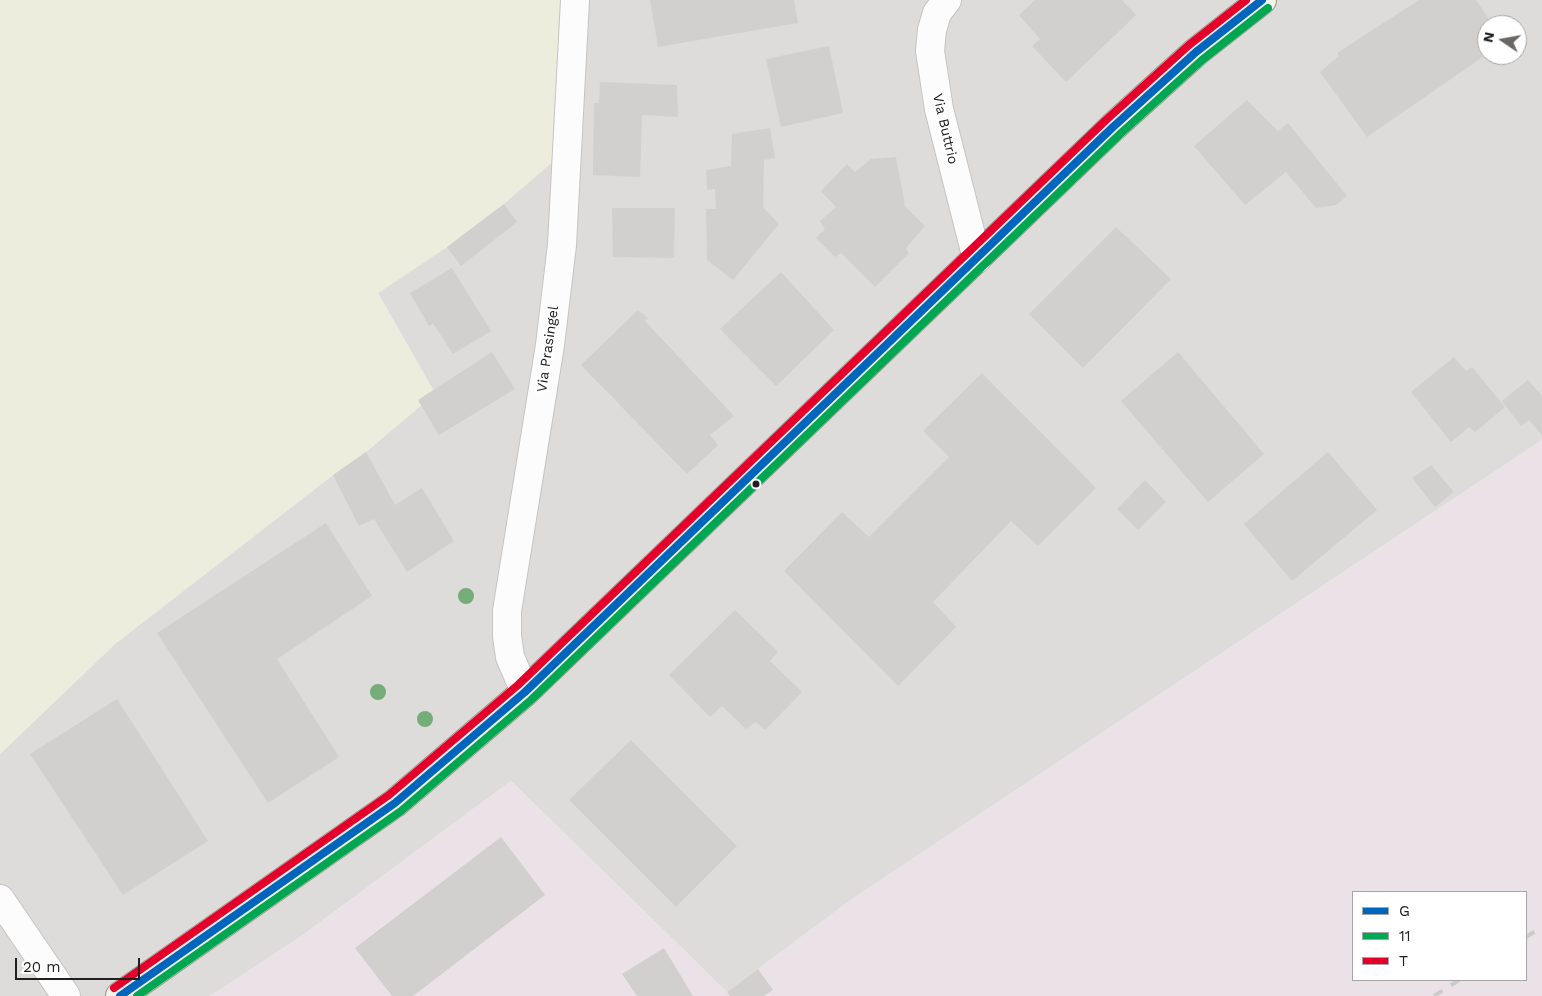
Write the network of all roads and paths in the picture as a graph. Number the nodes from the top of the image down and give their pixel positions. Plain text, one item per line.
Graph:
1 (575, 0) edge
2 (947, 0) edge
3 (1262, 0) edge
4 (977, 259) junction
5 (525, 692) junction
6 (0, 899) edge
7 (66, 996) edge
8 (120, 996) edge

1 - 5 street, Via Prasingel
2 - 4 street, Via Buttrio
3 - 4 street
4 - 5 street
5 - 8 street
6 - 7 street

